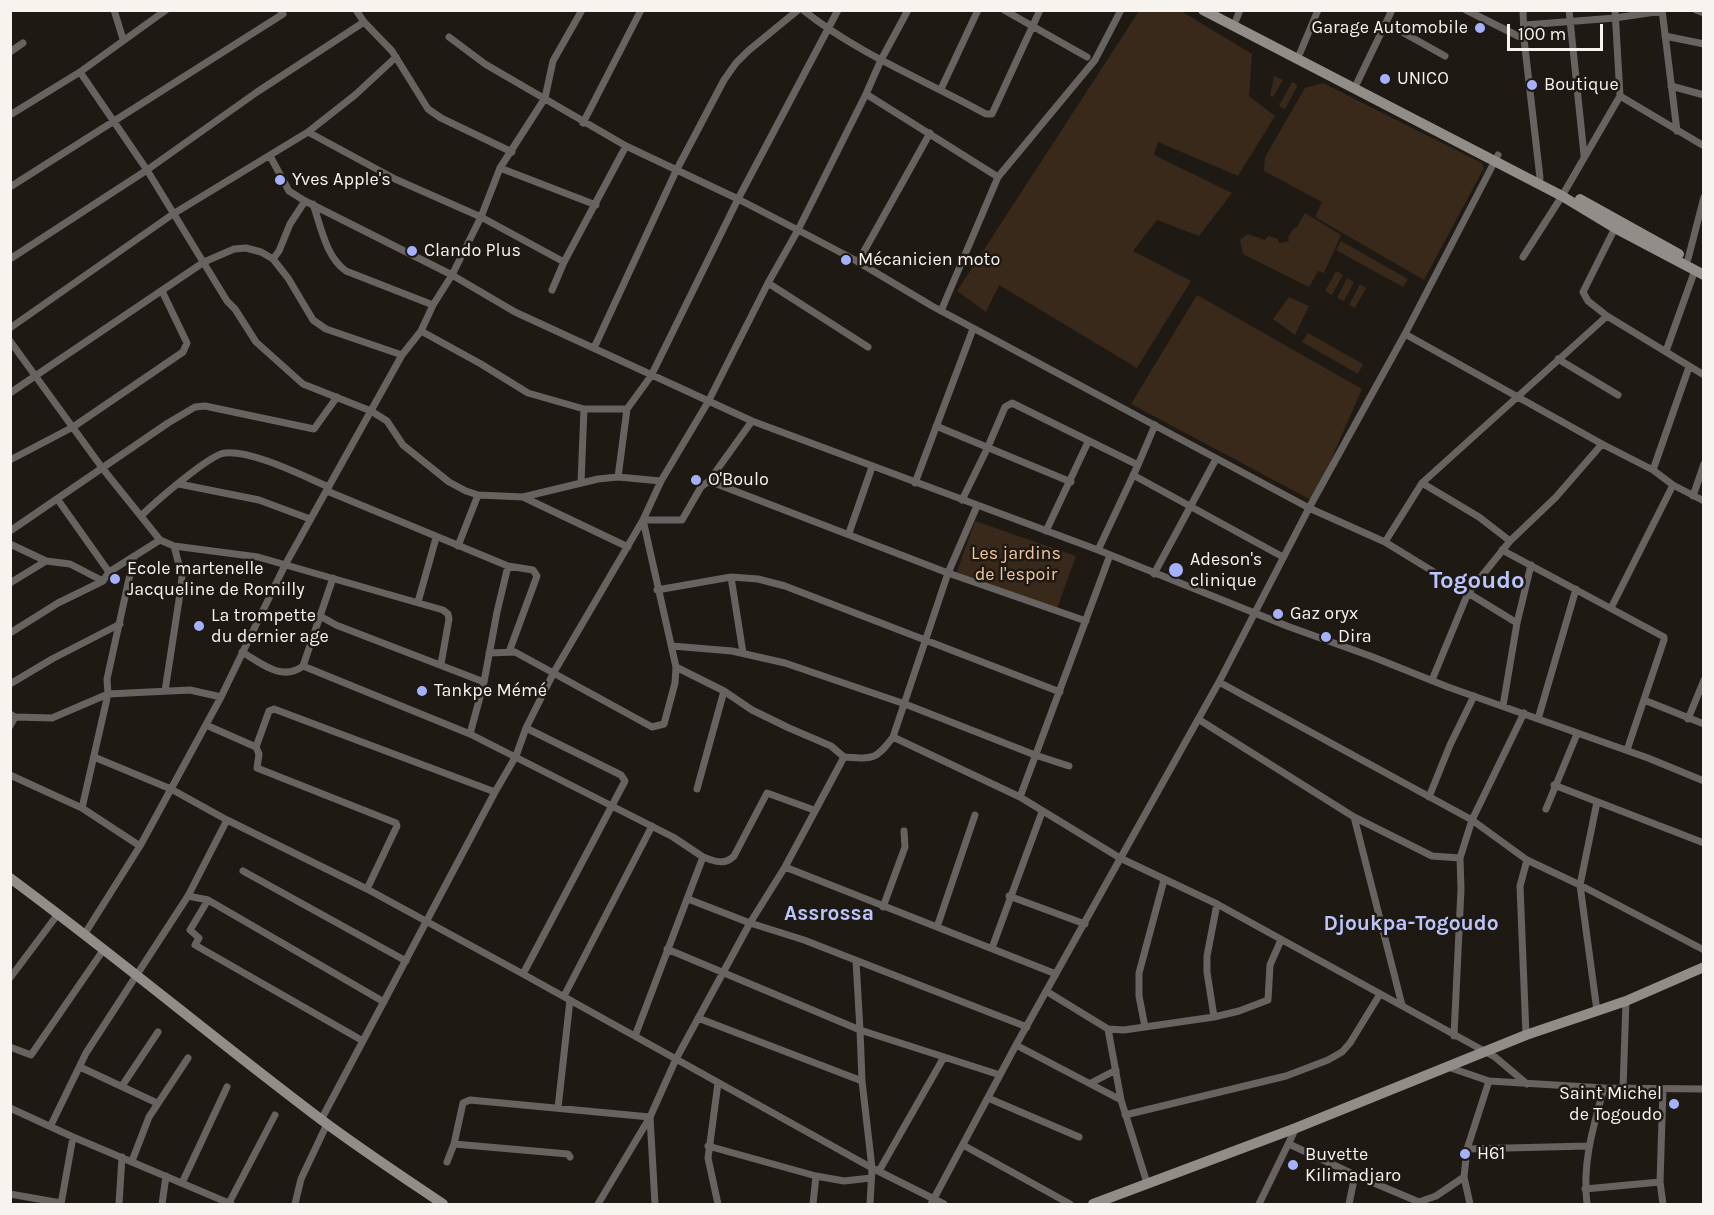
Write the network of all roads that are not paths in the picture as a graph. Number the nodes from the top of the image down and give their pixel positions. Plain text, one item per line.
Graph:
1 (114, 10) edge
2 (166, 10) edge
3 (280, 10) edge
4 (356, 10) edge
5 (582, 10) edge
6 (641, 10) edge
7 (798, 10) edge
8 (803, 10) edge
9 (838, 10) edge
10 (908, 10) edge
11 (978, 10) edge
12 (1004, 10) edge
13 (1041, 10) edge
14 (1121, 10) edge
15 (1203, 10) edge
16 (1218, 10) edge
17 (1318, 10) edge
18 (1392, 10) edge
19 (1466, 10) edge
20 (1523, 10) edge
21 (1569, 10) edge
22 (1696, 10) edge
23 (1662, 11) edge
24 (1704, 13) edge
25 (1615, 14) edge
26 (1238, 15) edge
27 (1570, 20) junction
28 (364, 22) junction
29 (1386, 23) junction
30 (1525, 25) junction
31 (1033, 27) junction
32 (828, 31) junction
33 (1665, 36) junction
34 (448, 37) dead end
35 (123, 39) junction
36 (1524, 39) junction
37 (23, 43) dead end
38 (1704, 44) edge
39 (10, 51) edge
40 (1300, 54) junction
41 (1445, 56) dead end
42 (396, 57) junction
43 (1087, 57) dead end
44 (880, 60) junction
45 (1325, 70) junction
46 (80, 72) junction
47 (1357, 83) junction
48 (1671, 86) junction
49 (941, 89) junction
50 (866, 94) junction
51 (1704, 95) edge
52 (1620, 96) junction
53 (545, 98) junction
54 (10, 115) edge
55 (114, 121) junction
56 (584, 123) junction
57 (1677, 131) junction
58 (308, 132) junction
59 (930, 133) junction
60 (626, 146) junction
61 (1704, 146) edge
62 (512, 152) junction
63 (1584, 155) junction
64 (270, 156) junction
65 (1496, 158) junction
66 (500, 168) junction
67 (147, 171) junction
68 (676, 171) junction
69 (998, 177) junction
70 (1540, 178) junction
71 (10, 187) edge
72 (1563, 193) junction
73 (1704, 197) edge
74 (738, 199) junction
75 (305, 201) junction
76 (313, 204) junction
77 (596, 205) junction
78 (173, 214) junction
79 (480, 217) junction
80 (1615, 228) junction
81 (798, 230) junction
82 (1523, 257) dead end
83 (10, 259) edge
84 (273, 259) junction
85 (1688, 259) junction
86 (204, 262) junction
87 (564, 262) junction
88 (858, 262) junction
89 (1701, 270) edge
90 (453, 274) junction
91 (768, 283) junction
92 (552, 290) dead end
93 (162, 291) junction
94 (433, 305) junction
95 (941, 311) junction
96 (1607, 316) junction
97 (10, 328) edge
98 (973, 328) junction
99 (421, 332) junction
100 (1405, 334) junction
101 (10, 341) edge
102 (868, 347) dead end
103 (594, 348) junction
104 (1666, 351) junction
105 (402, 355) junction
106 (1558, 359) junction
107 (1689, 367) junction
108 (1704, 375) edge
109 (36, 376) junction
110 (651, 376) junction
111 (10, 393) edge
112 (1618, 395) dead end
113 (337, 397) junction
114 (1517, 397) junction
115 (708, 402) junction
116 (627, 409) junction
117 (584, 410) junction
118 (371, 411) junction
119 (752, 421) junction
120 (1155, 425) junction
121 (936, 426) junction
122 (73, 427) junction
123 (1088, 442) junction
124 (1602, 444) junction
125 (987, 449) junction
126 (1216, 459) junction
127 (10, 460) edge
128 (1704, 464) edge
129 (1138, 465) junction
130 (872, 467) junction
131 (103, 469) junction
132 (1653, 470) junction
133 (1133, 475) junction
134 (618, 477) junction
135 (661, 481) junction
136 (709, 481) junction
137 (1071, 482) junction
138 (581, 483) junction
139 (915, 483) junction
140 (1422, 483) junction
141 (179, 484) junction
142 (1672, 484) junction
143 (328, 489) junction
144 (478, 495) junction
145 (1694, 496) junction
146 (523, 497) junction
147 (58, 500) junction
148 (962, 500) junction
149 (1704, 501) edge
150 (977, 506) junction
151 (1192, 506) junction
152 (1309, 508) junction
153 (141, 516) junction
154 (310, 519) junction
155 (643, 520) junction
156 (10, 531) edge
157 (1046, 531) junction
158 (849, 533) junction
159 (436, 538) junction
160 (160, 540) junction
161 (1509, 541) junction
162 (1385, 542) junction
163 (10, 544) edge
164 (174, 546) junction
165 (458, 546) junction
166 (628, 546) junction
167 (1098, 550) junction
168 (1502, 550) junction
169 (1110, 555) junction
170 (134, 556) junction
171 (1283, 557) junction
172 (46, 561) junction
173 (285, 565) junction
174 (508, 566) junction
175 (1531, 566) junction
176 (109, 572) junction
177 (948, 573) junction
178 (1154, 574) junction
179 (731, 577) junction
180 (333, 578) junction
181 (103, 581) junction
182 (10, 583) edge
183 (1576, 589) junction
184 (657, 590) junction
185 (1468, 593) junction
186 (418, 602) junction
187 (1611, 608) junction
188 (1254, 611) junction
189 (320, 616) junction
190 (1086, 621) junction
191 (1517, 623) junction
192 (120, 624) junction
193 (10, 633) edge
194 (925, 641) junction
195 (672, 646) junction
196 (242, 652) junction
197 (509, 652) junction
198 (489, 653) junction
199 (742, 653) junction
200 (441, 664) junction
201 (303, 666) junction
202 (676, 667) junction
203 (554, 672) junction
204 (1432, 680) junction
205 (1704, 681) edge
206 (484, 682) junction
207 (1219, 682) junction
208 (10, 684) edge
209 (165, 691) junction
210 (724, 691) junction
211 (1060, 692) junction
212 (108, 694) junction
213 (1474, 696) junction
214 (221, 697) junction
215 (1644, 700) junction
216 (904, 704) junction
217 (1503, 706) junction
218 (1524, 713) junction
219 (13, 715) edge
220 (1198, 718) junction
221 (1538, 719) junction
222 (1688, 719) junction
223 (206, 724) junction
224 (1704, 724) edge
225 (10, 726) edge
226 (526, 728) junction
227 (470, 734) junction
228 (1577, 734) junction
229 (893, 737) junction
230 (256, 747) junction
231 (1626, 750) junction
232 (1035, 755) junction
233 (516, 756) junction
234 (94, 757) junction
235 (844, 757) junction
236 (1069, 766) dead end
237 (10, 775) edge
238 (1704, 781) edge
239 (1554, 785) junction
240 (171, 789) junction
241 (697, 789) dead end
242 (495, 792) junction
243 (1020, 797) junction
244 (1429, 797) junction
245 (1598, 802) junction
246 (613, 806) junction
247 (82, 808) junction
248 (1546, 809) dead end
249 (814, 810) junction
250 (1042, 812) junction
251 (975, 815) dead end
252 (1354, 817) junction
253 (227, 820) junction
254 (1472, 820) junction
255 (652, 826) junction
256 (904, 831) dead end
257 (1704, 843) edge
258 (140, 846) junction
259 (703, 857) junction
260 (1120, 858) junction
261 (1460, 858) junction
262 (1527, 860) junction
263 (785, 867) junction
264 (243, 871) dead end
265 (10, 878) edge
266 (1164, 880) junction
267 (1580, 885) junction
268 (367, 890) junction
269 (189, 896) junction
270 (1010, 896) junction
271 (688, 899) junction
272 (208, 900) junction
273 (1217, 904) junction
274 (883, 907) junction
275 (58, 914) junction
276 (426, 923) junction
277 (750, 923) junction
278 (1085, 924) junction
279 (937, 927) junction
280 (84, 935) junction
281 (1281, 940) junction
282 (992, 948) junction
283 (104, 949) junction
284 (667, 949) junction
285 (1704, 950) edge
286 (406, 961) junction
287 (856, 961) junction
288 (1704, 967) edge
289 (722, 973) junction
290 (523, 974) junction
291 (1056, 974) junction
292 (137, 977) junction
293 (10, 978) edge
294 (1046, 991) junction
295 (1380, 994) junction
296 (567, 998) junction
297 (1626, 1001) junction
298 (384, 1002) junction
299 (1402, 1005) junction
300 (1597, 1011) junction
301 (1214, 1017) junction
302 (698, 1018) junction
303 (1027, 1027) junction
304 (1145, 1027) junction
305 (1108, 1029) junction
306 (860, 1030) junction
307 (158, 1032) dead end
308 (1526, 1035) junction
309 (634, 1036) junction
310 (1454, 1036) junction
311 (363, 1041) junction
312 (1016, 1045) junction
313 (10, 1047) edge
314 (1483, 1052) junction
315 (944, 1057) junction
316 (188, 1058) dead end
317 (676, 1059) junction
318 (80, 1067) junction
319 (1448, 1067) junction
320 (1116, 1070) junction
321 (1000, 1075) junction
322 (862, 1081) junction
323 (1489, 1081) junction
324 (718, 1083) junction
325 (1091, 1083) junction
326 (1527, 1084) junction
327 (122, 1086) junction
328 (227, 1087) dead end
329 (1604, 1088) junction
330 (1623, 1088) junction
331 (1663, 1089) junction
332 (1704, 1089) edge
333 (988, 1098) junction
334 (1121, 1100) junction
335 (157, 1103) junction
336 (10, 1107) edge
337 (558, 1108) junction
338 (275, 1115) dead end
339 (1125, 1115) junction
340 (650, 1117) junction
341 (324, 1122) junction
342 (51, 1125) junction
343 (1296, 1128) junction
344 (73, 1137) junction
345 (1078, 1137) dead end
346 (454, 1144) junction
347 (1289, 1144) junction
348 (963, 1145) junction
349 (708, 1146) junction
350 (1588, 1146) junction
351 (1467, 1149) junction
352 (122, 1157) junction
353 (570, 1157) dead end
354 (132, 1161) junction
355 (447, 1161) dead end
356 (875, 1170) junction
357 (1355, 1175) junction
358 (166, 1176) junction
359 (816, 1176) junction
360 (1464, 1177) junction
361 (872, 1178) junction
362 (1660, 1182) junction
363 (182, 1183) junction
364 (1147, 1183) junction
365 (1585, 1189) junction
366 (10, 1194) edge
367 (933, 1202) edge
368 (1419, 1203) edge
369 (61, 1204) edge
370 (119, 1204) edge
371 (162, 1204) edge
372 (230, 1204) edge
373 (295, 1204) edge
374 (443, 1204) edge
375 (598, 1204) edge
376 (655, 1204) edge
377 (718, 1204) edge
378 (813, 1204) edge
379 (870, 1204) edge
380 (944, 1204) edge
381 (1070, 1204) edge
382 (1093, 1204) edge
383 (1259, 1204) edge
384 (1349, 1204) edge
385 (1470, 1204) edge
386 (1587, 1204) edge
387 (1663, 1204) edge

1 - 35 street
2 - 35 street
3 - 55 street
4 - 28 street
5 - 53 street
6 - 56 street
7 - 68 street
8 - 32 street
9 - 32 street
10 - 44 street
11 - 49 street
12 - 31 street
13 - 31 street
14 - 69 street
15 - 45 main road
16 - 26 main road
17 - 40 street
18 - 29 street
19 - 36 street
20 - 30 street
21 - 27 street
22 - 24 street
23 - 25 street
23 - 33 street
25 - 27 street
25 - 52 street
26 - 40 main road
27 - 30 street
27 - 63 street
28 - 42 street
28 - 67 street
29 - 41 street
29 - 47 street
30 - 36 street
31 - 43 street
31 - 49 street
32 - 44 street
32 - 74 street
33 - 38 street
33 - 48 street
34 - 53 street
35 - 46 street
36 - 70 street
37 - 39 street
40 - 45 main road
42 - 58 street
42 - 62 street
44 - 49 street
44 - 50 street
45 - 47 main road
45 - 65 main road
46 - 54 street
46 - 55 street
47 - 65 main road
48 - 51 street
48 - 57 street
50 - 59 street
50 - 81 street
52 - 57 street
52 - 63 street
53 - 56 street
53 - 62 street
55 - 67 street
55 - 71 street
56 - 60 street
57 - 61 street
58 - 64 street
58 - 79 street
59 - 69 street
59 - 88 street
60 - 68 street
60 - 77 street
62 - 66 street
63 - 72 street
64 - 75 street
64 - 78 street
65 - 70 main road
65 - 72 main road
65 - 100 street
66 - 77 street
66 - 79 street
67 - 78 street
67 - 83 street
68 - 74 street
68 - 103 street
69 - 95 street
70 - 72 main road
72 - 80 main road
72 - 82 street
72 - 85 main road
73 - 85 street
74 - 81 street
74 - 110 street
75 - 76 street
75 - 84 street
76 - 90 street
76 - 94 street
77 - 87 street
78 - 86 street
78 - 97 street
79 - 87 street
79 - 90 street
80 - 89 main road
80 - 96 street
81 - 88 street
81 - 91 street
84 - 86 street
84 - 105 street
85 - 89 main road
86 - 93 street
86 - 113 street
87 - 92 street
88 - 95 street
89 - 104 street
90 - 94 street
90 - 103 street
91 - 102 street
91 - 115 street
93 - 109 street
93 - 122 street
94 - 99 street
95 - 98 street
96 - 104 street
96 - 106 street
98 - 120 street
98 - 121 street
99 - 105 street
99 - 117 street
100 - 114 street
100 - 152 street
101 - 109 street
103 - 110 street
104 - 107 street
105 - 118 street
106 - 112 street
106 - 114 street
107 - 108 street
107 - 132 street
109 - 111 street
109 - 122 street
110 - 115 street
110 - 116 street
113 - 118 street
113 - 131 street
114 - 124 street
114 - 140 street
115 - 119 street
115 - 135 street
116 - 117 street
116 - 134 street
117 - 138 street
118 - 143 street
118 - 144 street
119 - 130 street
119 - 136 street
120 - 126 street
120 - 129 street
121 - 125 street
121 - 139 street
122 - 127 street
122 - 131 street
123 - 125 street
123 - 129 street
123 - 137 street
124 - 132 street
124 - 161 street
125 - 137 street
125 - 148 street
126 - 151 street
126 - 152 street
128 - 145 street
129 - 133 street
130 - 139 street
130 - 158 street
131 - 147 street
131 - 153 street
132 - 142 street
133 - 151 street
133 - 167 street
134 - 135 street
134 - 138 street
135 - 155 street
136 - 155 street
136 - 158 street
137 - 157 street
138 - 146 street
139 - 148 street
140 - 161 street
140 - 162 street
141 - 143 street
141 - 153 street
141 - 154 street
142 - 145 street
142 - 187 street
143 - 154 street
143 - 159 street
144 - 146 street
144 - 165 street
145 - 149 street
146 - 166 street
147 - 156 street
147 - 176 street
148 - 150 street
150 - 157 street
150 - 177 street
151 - 171 street
151 - 178 street
152 - 162 street
152 - 171 street
153 - 160 street
154 - 173 street
155 - 166 street
155 - 184 street
157 - 167 street
158 - 177 street
159 - 165 street
159 - 186 street
160 - 164 street
160 - 170 street
161 - 168 street
162 - 185 street
163 - 172 street
164 - 173 street
164 - 209 street
165 - 174 street
166 - 203 street
167 - 169 street
168 - 175 street
168 - 185 street
169 - 178 street
169 - 190 street
170 - 176 street
170 - 192 street
171 - 188 street
172 - 181 street
172 - 182 street
173 - 180 street
173 - 196 street
174 - 197 street
174 - 198 street
175 - 183 street
175 - 191 street
176 - 181 street
177 - 190 street
177 - 194 street
178 - 188 street
179 - 184 street
179 - 194 street
179 - 199 street
180 - 186 street
180 - 189 street
181 - 193 street
183 - 187 street
183 - 221 street
184 - 195 street
185 - 191 street
185 - 204 street
186 - 200 street
187 - 215 street
188 - 204 street
188 - 207 street
189 - 200 street
189 - 201 street
190 - 211 street
191 - 217 street
192 - 208 street
192 - 212 street
194 - 211 street
194 - 216 street
195 - 199 street
195 - 202 street
196 - 201 street
196 - 214 street
197 - 198 street
197 - 203 street
198 - 206 street
199 - 216 street
200 - 206 street
201 - 227 street
202 - 203 street
202 - 210 street
203 - 226 street
204 - 213 street
205 - 222 street
206 - 227 street
207 - 220 street
207 - 244 street
209 - 212 street
209 - 214 street
210 - 235 street
210 - 241 street
211 - 232 street
212 - 219 street
212 - 234 street
213 - 217 street
213 - 244 street
214 - 223 street
215 - 222 street
215 - 231 street
216 - 229 street
216 - 232 street
217 - 218 street
218 - 221 street
218 - 254 street
219 - 225 street
220 - 252 street
220 - 260 street
221 - 228 street
222 - 224 street
223 - 230 street
223 - 240 street
226 - 233 street
226 - 246 street
227 - 233 street
228 - 231 street
228 - 239 street
229 - 235 street
229 - 243 street
230 - 242 street
230 - 268 street
231 - 238 street
232 - 236 street
232 - 243 street
233 - 242 street
233 - 246 street
234 - 240 street
234 - 247 street
235 - 249 street
237 - 247 street
239 - 245 street
239 - 248 street
240 - 253 street
240 - 258 street
242 - 276 street
243 - 250 street
244 - 254 street
245 - 257 street
245 - 267 street
246 - 255 street
246 - 290 street
247 - 258 street
249 - 259 street
249 - 263 street
250 - 260 street
250 - 270 street
251 - 279 street
252 - 261 street
252 - 299 street
253 - 268 street
253 - 269 street
254 - 261 street
254 - 262 street
255 - 259 street
255 - 296 street
256 - 274 street
258 - 280 street
259 - 271 street
260 - 266 street
260 - 278 street
261 - 310 street
262 - 267 street
262 - 308 street
263 - 274 street
263 - 277 street
264 - 286 street
265 - 275 main road
266 - 273 street
266 - 304 street
267 - 285 street
267 - 300 street
268 - 276 street
269 - 272 street
269 - 292 street
270 - 278 street
270 - 282 street
271 - 277 street
271 - 284 street
272 - 298 street
272 - 311 street
273 - 281 street
273 - 301 street
274 - 279 street
275 - 280 main road
275 - 293 street
276 - 286 street
276 - 290 street
277 - 287 street
277 - 289 street
278 - 291 street
279 - 282 street
280 - 283 main road
281 - 295 street
281 - 301 street
282 - 291 street
283 - 292 main road
283 - 313 street
284 - 289 street
284 - 309 street
286 - 298 street
287 - 303 street
287 - 306 street
288 - 297 main road
289 - 302 street
289 - 306 street
290 - 296 street
291 - 294 street
292 - 318 street
292 - 341 main road
294 - 303 street
294 - 305 street
295 - 299 street
295 - 339 street
296 - 309 street
296 - 337 street
297 - 300 main road
297 - 330 street
298 - 311 street
299 - 310 street
300 - 308 main road
301 - 304 street
302 - 317 street
302 - 322 street
303 - 312 street
304 - 305 street
305 - 320 street
306 - 315 street
306 - 322 street
307 - 327 street
308 - 314 main road
309 - 317 street
310 - 314 street
311 - 341 street
312 - 321 street
312 - 325 street
314 - 319 main road
314 - 326 street
315 - 321 street
315 - 356 street
316 - 335 street
317 - 324 street
317 - 340 street
318 - 327 street
318 - 342 street
319 - 323 street
319 - 343 main road
320 - 325 street
320 - 334 street
321 - 333 street
322 - 356 street
323 - 326 street
323 - 351 street
324 - 349 street
324 - 356 street
325 - 334 street
326 - 329 street
327 - 335 street
328 - 363 street
329 - 330 street
329 - 350 street
330 - 331 street
331 - 332 street
331 - 362 street
333 - 345 street
333 - 348 street
334 - 339 street
335 - 354 street
336 - 342 street
337 - 340 street
337 - 346 street
338 - 372 street
339 - 364 street
340 - 375 street
340 - 376 street
341 - 373 street
341 - 374 main road
342 - 344 street
343 - 347 street
343 - 364 main road
344 - 352 street
344 - 369 street
346 - 353 street
346 - 355 street
347 - 357 street
347 - 383 street
348 - 367 street
348 - 381 street
349 - 359 street
349 - 377 street
350 - 351 street
350 - 365 street
351 - 360 street
352 - 354 street
352 - 370 street
354 - 358 street
356 - 361 street
356 - 367 street
357 - 368 street
357 - 384 street
358 - 363 street
358 - 371 street
359 - 361 street
359 - 378 street
360 - 368 street
360 - 385 street
361 - 379 street
362 - 365 street
362 - 387 street
363 - 372 street
364 - 382 main road
365 - 386 street
366 - 369 street
367 - 380 street

